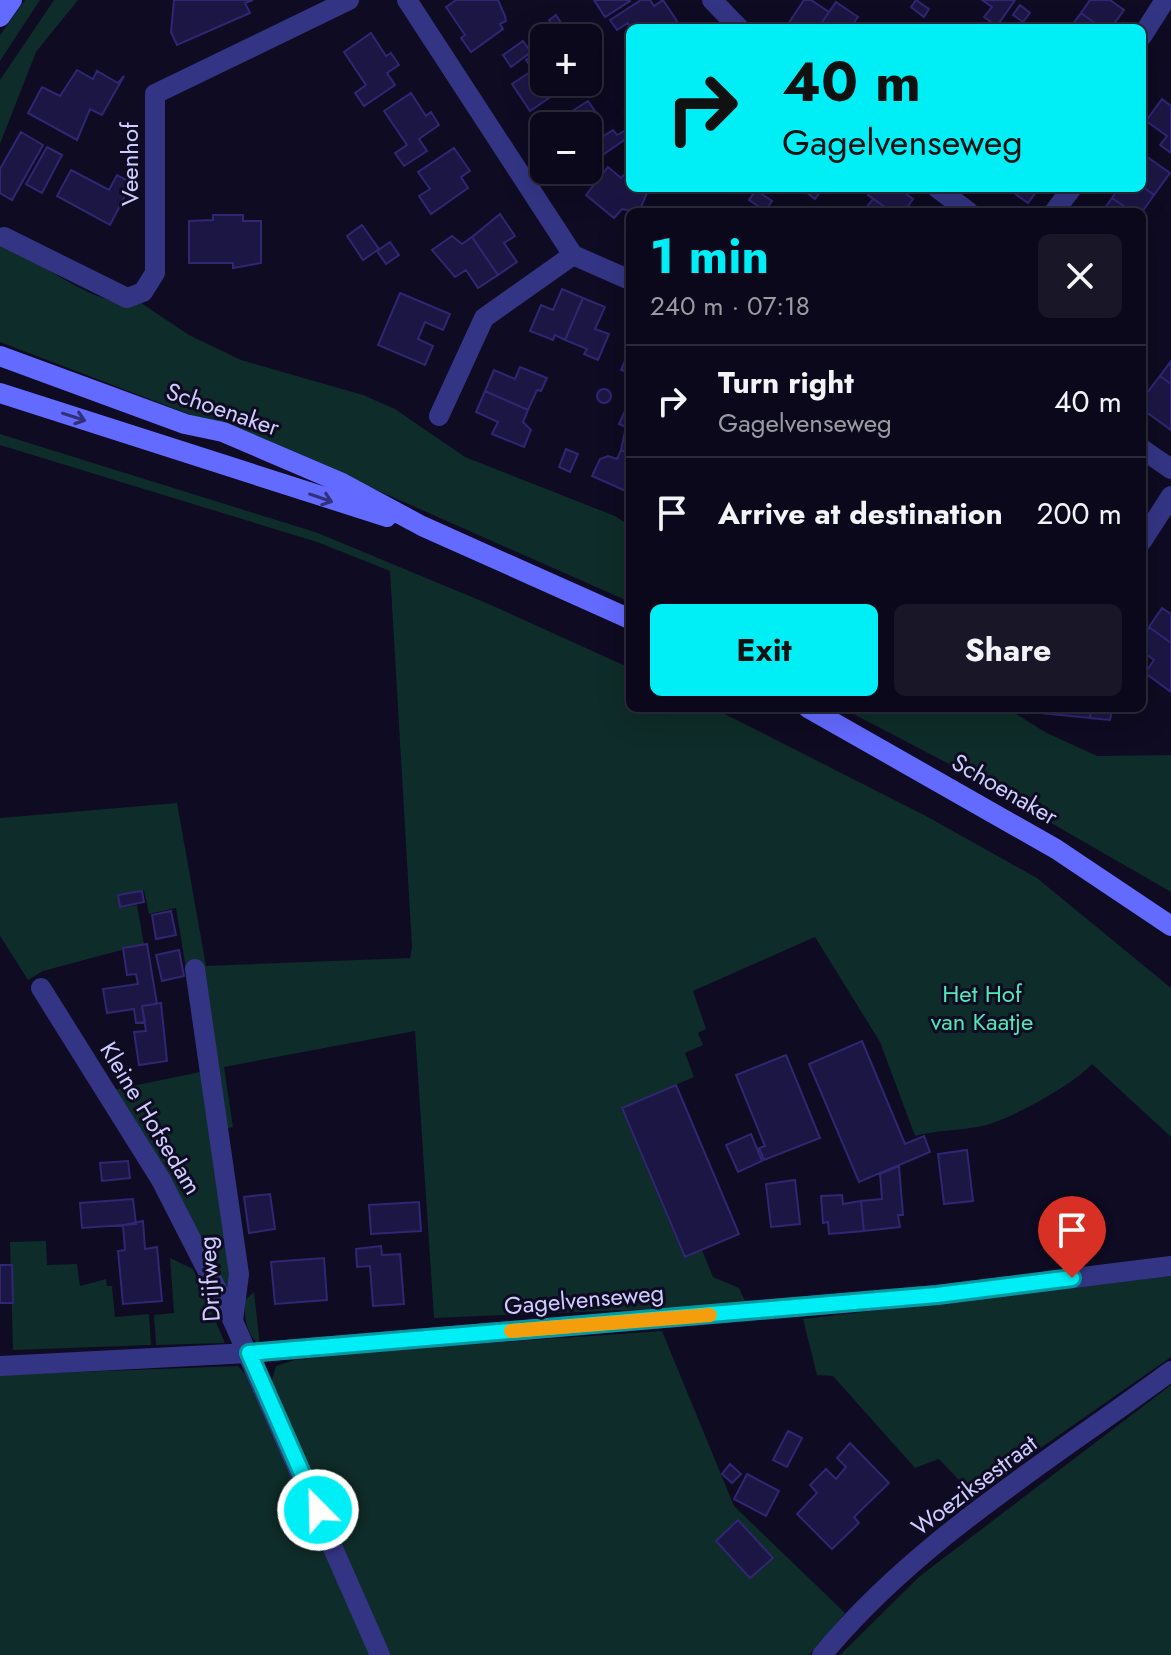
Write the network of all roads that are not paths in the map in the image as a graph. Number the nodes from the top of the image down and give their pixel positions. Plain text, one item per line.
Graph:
1 (12, 0) edge
2 (349, 0) edge
3 (407, 0) edge
4 (712, 0) edge
5 (1165, 0) edge
6 (0, 17) edge
7 (735, 24) edge
8 (1146, 30) edge
9 (942, 192) edge
10 (964, 208) edge
11 (4, 237) dead end
12 (573, 255) junction
13 (626, 278) edge
14 (0, 356) edge
15 (0, 393) edge
16 (439, 416) dead end
17 (1146, 452) edge
18 (1171, 469) edge
19 (1171, 496) edge
20 (422, 526) junction
21 (1146, 535) edge
22 (626, 617) edge
23 (815, 712) edge
24 (1171, 926) edge
25 (195, 969) dead end
26 (41, 988) dead end
27 (1171, 1266) edge
28 (233, 1321) junction
29 (249, 1353) junction
30 (0, 1366) edge
31 (1171, 1371) edge
32 (380, 1655) edge
33 (822, 1655) edge

1 - 6 main road
2 - 11 street, Veenhof
3 - 12 street
4 - 7 street
5 - 8 street
9 - 10 street
12 - 13 street
12 - 16 street
14 - 20 main road, Schoenaker
15 -> 20 main road, Schoenaker
17 - 18 street
19 - 21 street
20 - 22 main road, Schoenaker
23 - 24 main road, Schoenaker
25 - 28 street, Drijfweg
26 - 28 street, Kleine Hofsedam
27 - 29 street, Gagelvenseweg
28 - 29 street, Drijfweg
29 - 30 street, Gagelvenseweg
29 - 32 street, Drijfweg
31 - 33 street, Woeziksestraat

